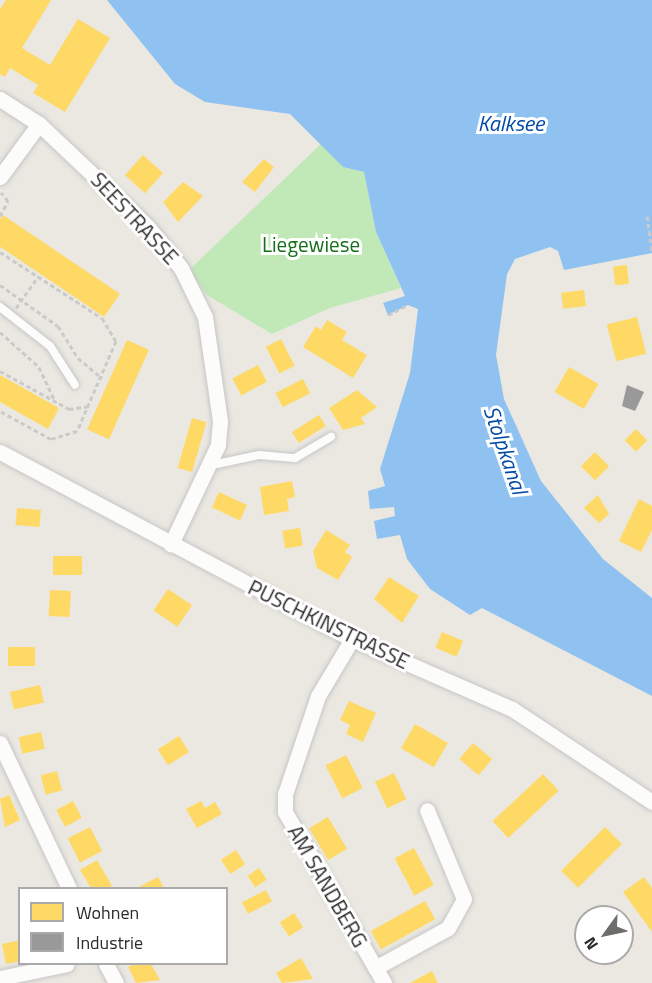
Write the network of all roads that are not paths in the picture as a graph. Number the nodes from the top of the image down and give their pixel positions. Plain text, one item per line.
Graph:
1 (0, 99) edge
2 (39, 124) junction
3 (0, 177) edge
4 (0, 307) edge
5 (75, 385) dead end
6 (331, 438) dead end
7 (0, 454) edge
8 (212, 465) junction
9 (171, 544) junction
10 (352, 639) junction
11 (0, 743) edge
12 (5, 775) edge
13 (652, 802) edge
14 (427, 810) dead end
15 (68, 887) edge
16 (58, 965) edge
17 (107, 965) edge
18 (375, 968) junction
19 (0, 978) edge
20 (116, 983) edge
21 (384, 983) edge

1 - 2 street, SEESTRASSE
2 - 3 street
2 - 8 street, SEESTRASSE
4 - 5 lane
6 - 8 lane
7 - 9 street, PUSCHKINSTRASSE
8 - 9 street, SEESTRASSE
9 - 10 street, PUSCHKINSTRASSE
10 - 13 street, PUSCHKINSTRASSE
10 - 18 street, AM SANDBERG
11 - 12 street
12 - 15 street
14 - 18 street, AM SANDBERG
16 - 19 street
17 - 20 street
18 - 21 street, AM SANDBERG

